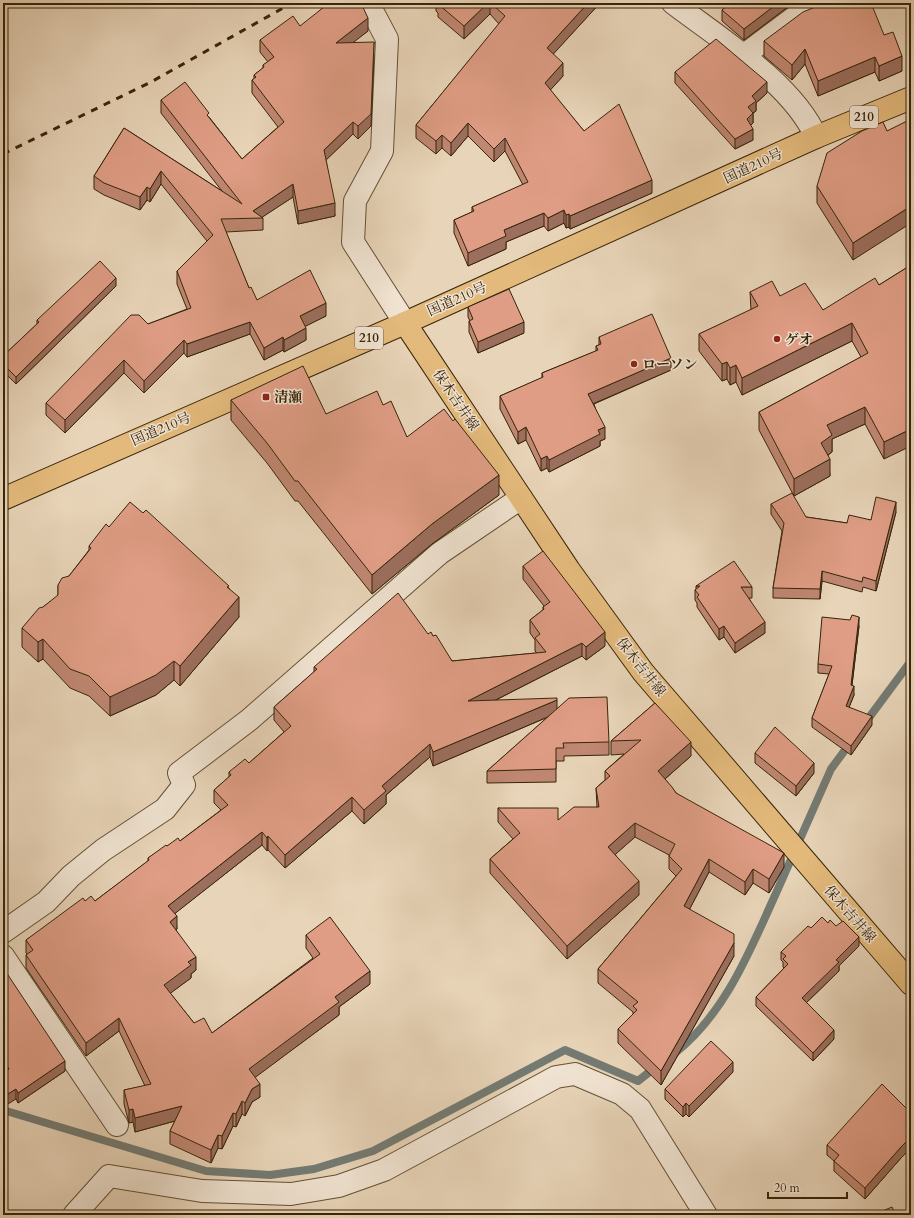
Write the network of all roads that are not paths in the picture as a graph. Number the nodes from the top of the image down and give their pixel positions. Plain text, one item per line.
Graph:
1 (368, 3) edge
2 (673, 3) edge
3 (814, 3) edge
4 (743, 56) junction
5 (911, 98) edge
6 (816, 137) junction
7 (405, 323) junction
8 (521, 498) junction
9 (3, 499) edge
10 (3, 932) edge
11 (3, 956) edge
12 (911, 984) edge
13 (117, 1125) dead end
14 (74, 1215) edge
15 (706, 1215) edge

1 - 7 street
2 - 4 street
3 - 4 street
4 - 6 street
5 - 6 main road, 国道210号 / 210
6 - 7 main road, 国道210号 / 210
7 - 8 main road, 保木吉井線
7 - 9 main road, 国道210号 / 210
8 - 10 street
8 - 12 main road, 保木吉井線
11 - 13 street
14 - 15 street

